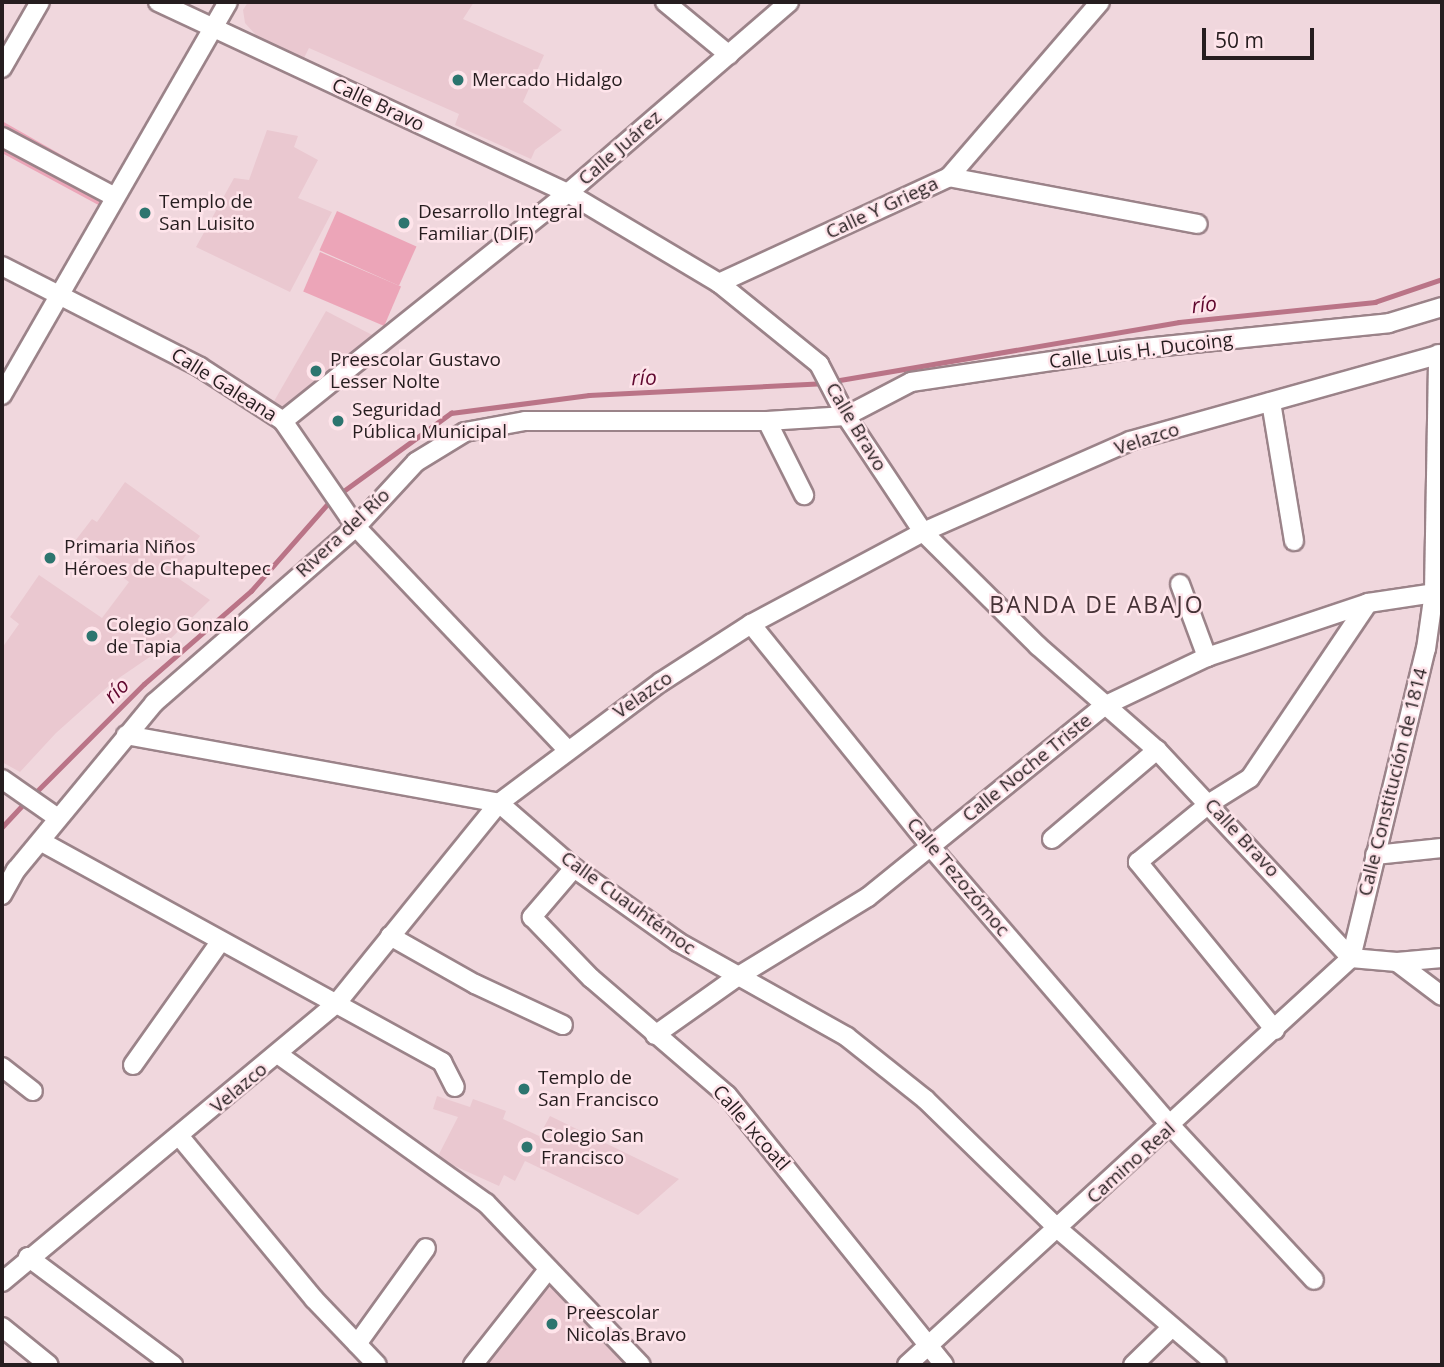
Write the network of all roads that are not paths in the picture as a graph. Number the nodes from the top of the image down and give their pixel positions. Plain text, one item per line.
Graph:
1 (40, 2) edge
2 (158, 2) edge
3 (228, 2) edge
4 (665, 2) edge
5 (789, 2) edge
6 (1100, 2) edge
7 (211, 27) junction
8 (729, 55) junction
9 (2, 68) edge
10 (2, 136) edge
11 (949, 177) junction
12 (568, 193) junction
13 (115, 197) junction
14 (1198, 224) dead end
15 (2, 267) edge
16 (719, 283) junction
17 (59, 292) junction
18 (1442, 307) edge
19 (1440, 354) edge
20 (2, 395) edge
21 (1271, 402) junction
22 (844, 412) junction
23 (283, 421) junction
24 (767, 421) junction
25 (1438, 493) edge
26 (804, 495) dead end
27 (353, 522) junction
28 (923, 532) junction
29 (1294, 541) dead end
30 (1180, 584) dead end
31 (1438, 592) edge
32 (1368, 603) junction
33 (751, 624) junction
34 (1207, 657) junction
35 (1104, 706) junction
36 (126, 735) junction
37 (566, 749) junction
38 (1157, 750) junction
39 (6, 781) edge
40 (499, 803) junction
41 (1210, 803) junction
42 (52, 812) junction
43 (1052, 839) dead end
44 (42, 842) junction
45 (930, 846) junction
46 (1442, 848) edge
47 (1375, 855) junction
48 (574, 867) junction
49 (9, 868) edge
50 (2, 895) edge
51 (390, 936) junction
52 (220, 942) junction
53 (1351, 958) junction
54 (1442, 958) edge
55 (1398, 962) junction
56 (737, 977) junction
57 (1442, 996) edge
58 (336, 1004) junction
59 (563, 1024) dead end
60 (1275, 1030) junction
61 (655, 1035) junction
62 (279, 1055) junction
63 (133, 1065) dead end
64 (2, 1067) edge
65 (455, 1087) dead end
66 (33, 1091) dead end
67 (1171, 1126) junction
68 (180, 1137) junction
69 (1058, 1229) junction
70 (426, 1248) dead end
71 (28, 1256) junction
72 (547, 1271) junction
73 (1314, 1280) dead end
74 (2, 1282) edge
75 (2, 1327) edge
76 (1170, 1329) junction
77 (357, 1344) junction
78 (928, 1345) junction
79 (49, 1365) edge
80 (173, 1365) edge
81 (377, 1365) edge
82 (473, 1365) edge
83 (641, 1365) edge
84 (907, 1365) edge
85 (944, 1365) edge
86 (1133, 1365) edge
87 (1217, 1365) edge

1 - 9 street
2 - 7 street, Calle Bravo
3 - 7 street
4 - 8 street
5 - 8 street, Calle Juárez
6 - 11 street, Calle Y Griega
7 - 12 street, Calle Bravo
7 - 13 street
8 - 12 street, Calle Juárez
10 - 13 street
11 - 14 street
11 - 16 street, Calle Y Griega
12 - 16 street, Calle Bravo
12 - 23 street, Calle Juárez
13 - 17 street
15 - 17 street, Calle Galeana
16 - 22 street, Calle Bravo
17 - 20 street
17 - 23 street, Calle Galeana
18 - 22 street, Calle Luis H. Ducoing
19 - 21 street, Velazco
19 - 25 street, Calle Constitución de 1814
21 - 28 street, Velazco
21 - 29 street
22 - 24 street, Rivera del Río
22 - 28 street, Calle Bravo
23 - 27 street, Calle Galeana
24 - 26 street
24 - 27 street, Rivera del Río
25 - 31 street, Calle Constitución de 1814
27 - 36 street, Rivera del Río
27 - 37 street, Calle Galeana
28 - 33 street, Velazco
28 - 35 street, Calle Bravo
30 - 34 street
31 - 32 street, Calle Noche Triste
31 - 47 street, Calle Constitución de 1814
32 - 34 street, Calle Noche Triste
32 - 41 street
33 - 37 street, Velazco
33 - 45 street, Calle Tezozómoc
34 - 35 street, Calle Noche Triste
35 - 38 street, Calle Bravo
35 - 45 street, Calle Noche Triste
36 - 40 street
36 - 42 street, Rivera del Río
37 - 40 street, Velazco
38 - 41 street, Calle Bravo
38 - 43 street
39 - 42 street
40 - 48 street, Calle Cuauhtémoc
40 - 51 street, Velazco
41 - 53 street, Calle Bravo
41 - 60 street
42 - 44 street, Rivera del Río
44 - 49 street, Rivera del Río
44 - 52 street
45 - 56 street, Calle Noche Triste
45 - 67 street, Calle Tezozómoc
46 - 47 street
47 - 53 street, Calle Constitución de 1814
48 - 56 street, Calle Cuauhtémoc
48 - 61 street, Calle Ixcoatl
49 - 50 street, Rivera del Río
51 - 58 street, Velazco
51 - 59 street
52 - 58 street
52 - 63 street
53 - 55 street
53 - 60 street, Camino Real
54 - 55 street
55 - 57 street
56 - 61 street, Calle Noche Triste
56 - 69 street, Calle Cuauhtémoc
58 - 62 street, Velazco
58 - 65 street
60 - 67 street, Camino Real
61 - 78 street, Calle Ixcoatl
62 - 68 street, Velazco
62 - 72 street
64 - 66 street
67 - 69 street, Camino Real
67 - 73 street, Calle Tezozómoc
68 - 71 street, Velazco
68 - 77 street
69 - 76 street, Calle Cuauhtémoc
69 - 78 street, Camino Real
70 - 77 street
71 - 74 street, Velazco
71 - 80 street
72 - 82 street
72 - 83 street
75 - 79 street
76 - 86 street
76 - 87 street, Calle Cuauhtémoc
77 - 81 street
78 - 84 street, Camino Real
78 - 85 street, Calle Ixcoatl

